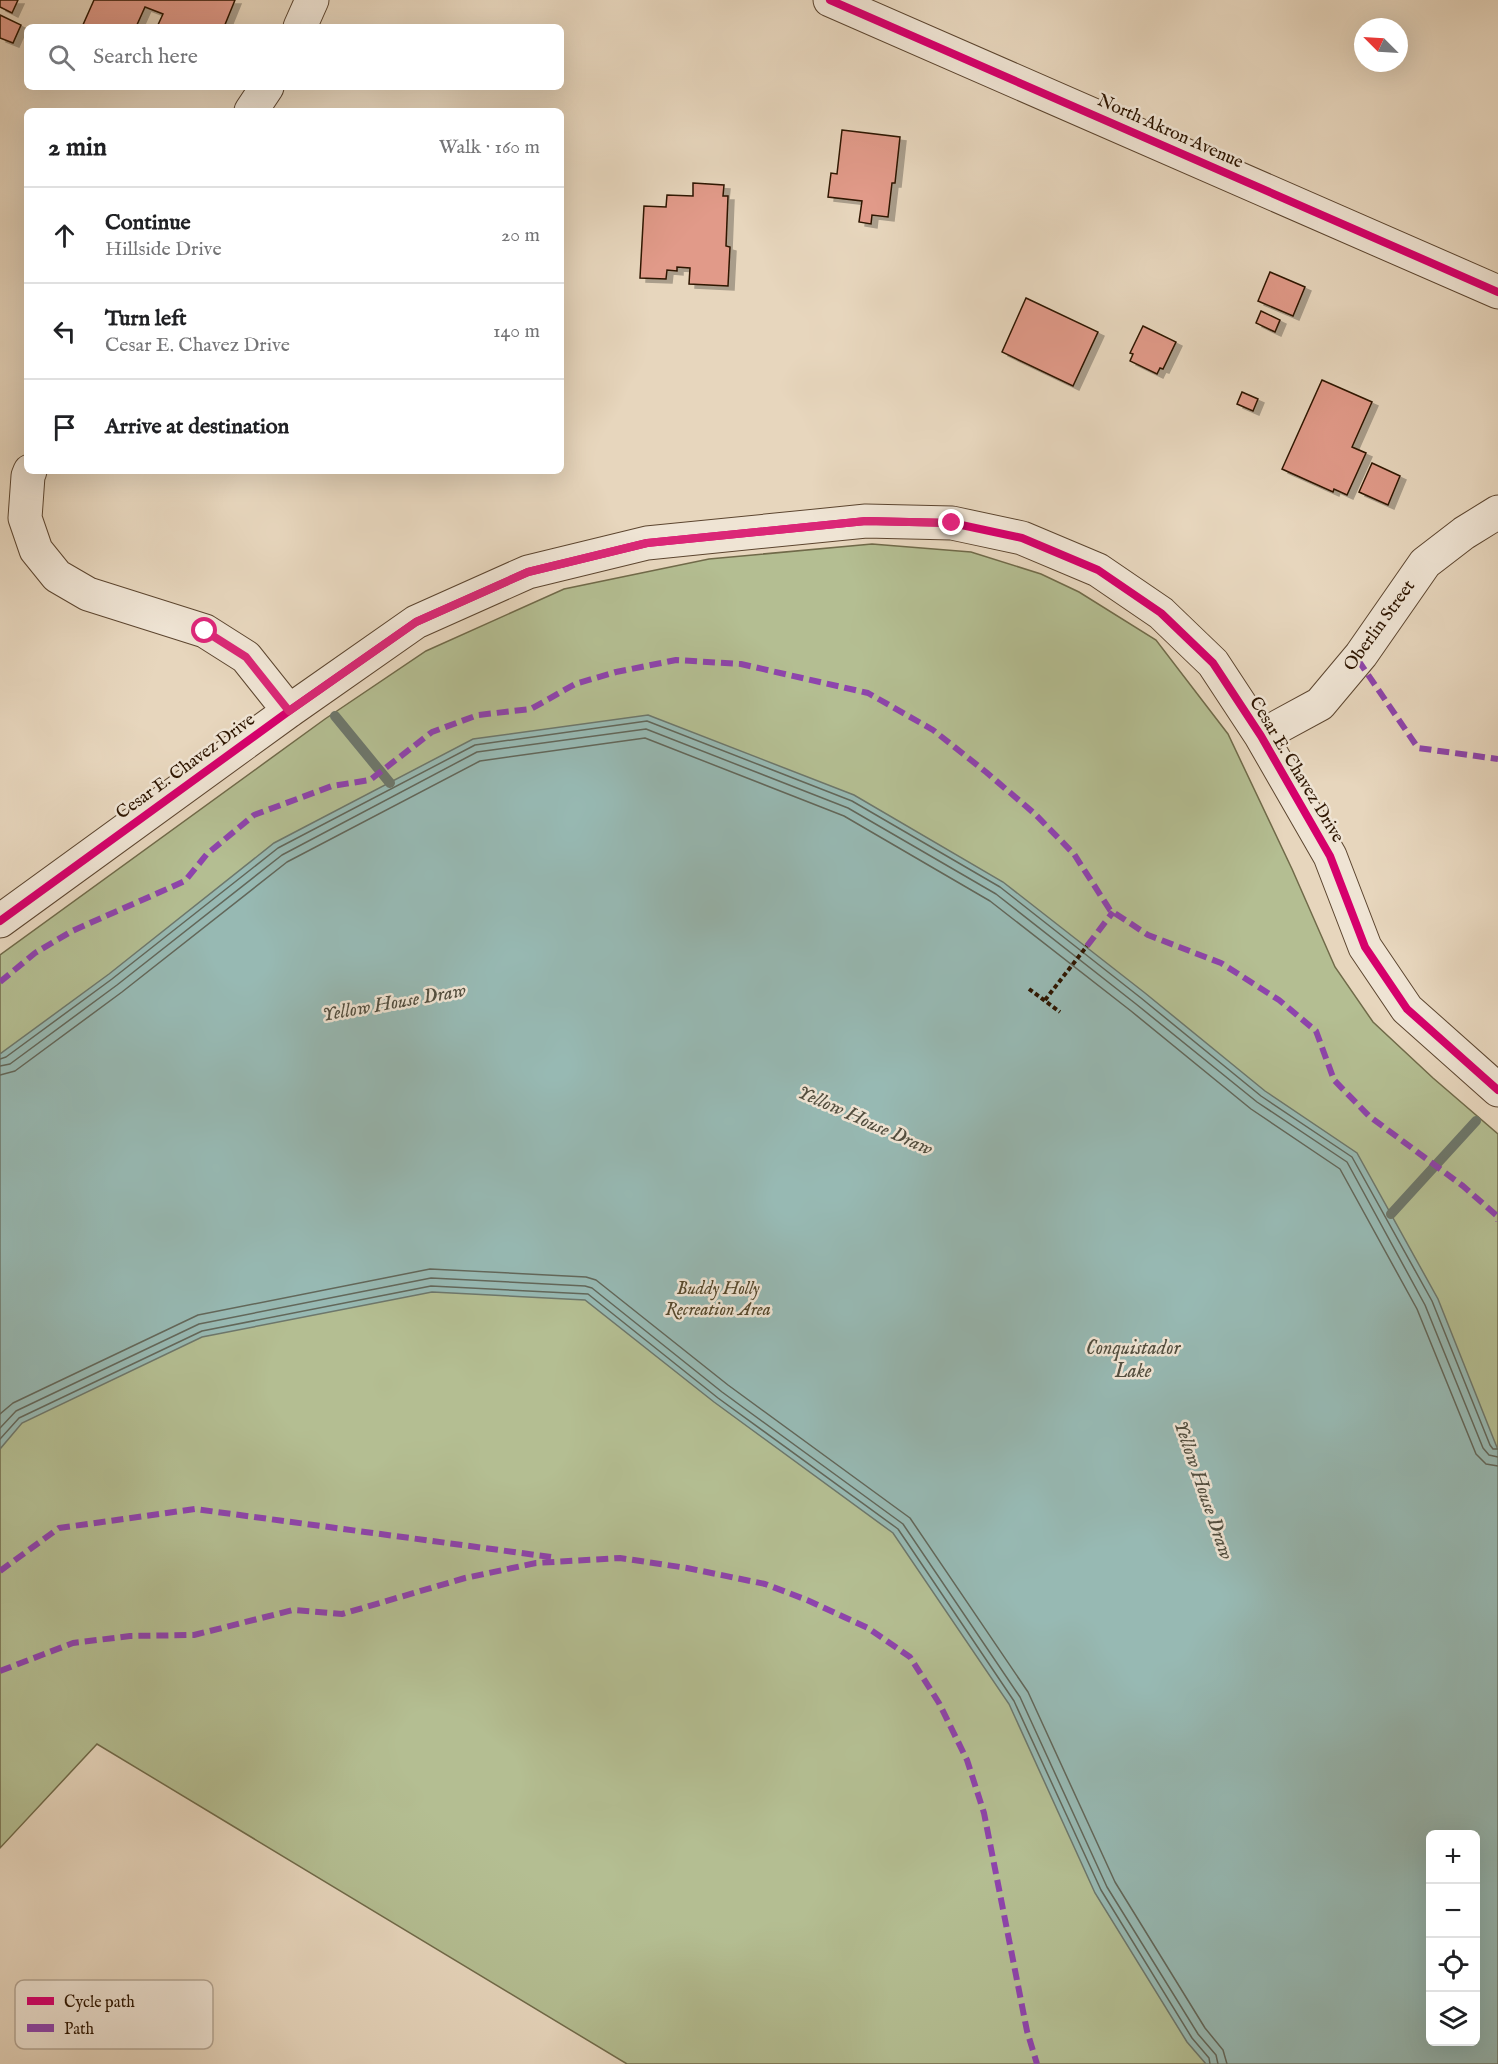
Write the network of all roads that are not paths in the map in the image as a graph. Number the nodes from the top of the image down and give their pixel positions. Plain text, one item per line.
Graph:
1 (312, 0) edge
2 (830, 0) edge
3 (301, 24) edge
4 (265, 90) edge
5 (253, 108) edge
6 (1498, 292) edge
7 (29, 474) edge
8 (1498, 512) edge
9 (289, 711) junction
10 (1261, 736) junction
11 (0, 921) edge
12 (1498, 1090) edge

1 - 3 street
2 - 6 street, North Akron Avenue
4 - 5 street
7 - 9 street
8 - 10 street, Oberlin Street
9 - 10 street, Cesar E. Chavez Drive
9 - 11 street, Cesar E. Chavez Drive
10 - 12 street, Cesar E. Chavez Drive

